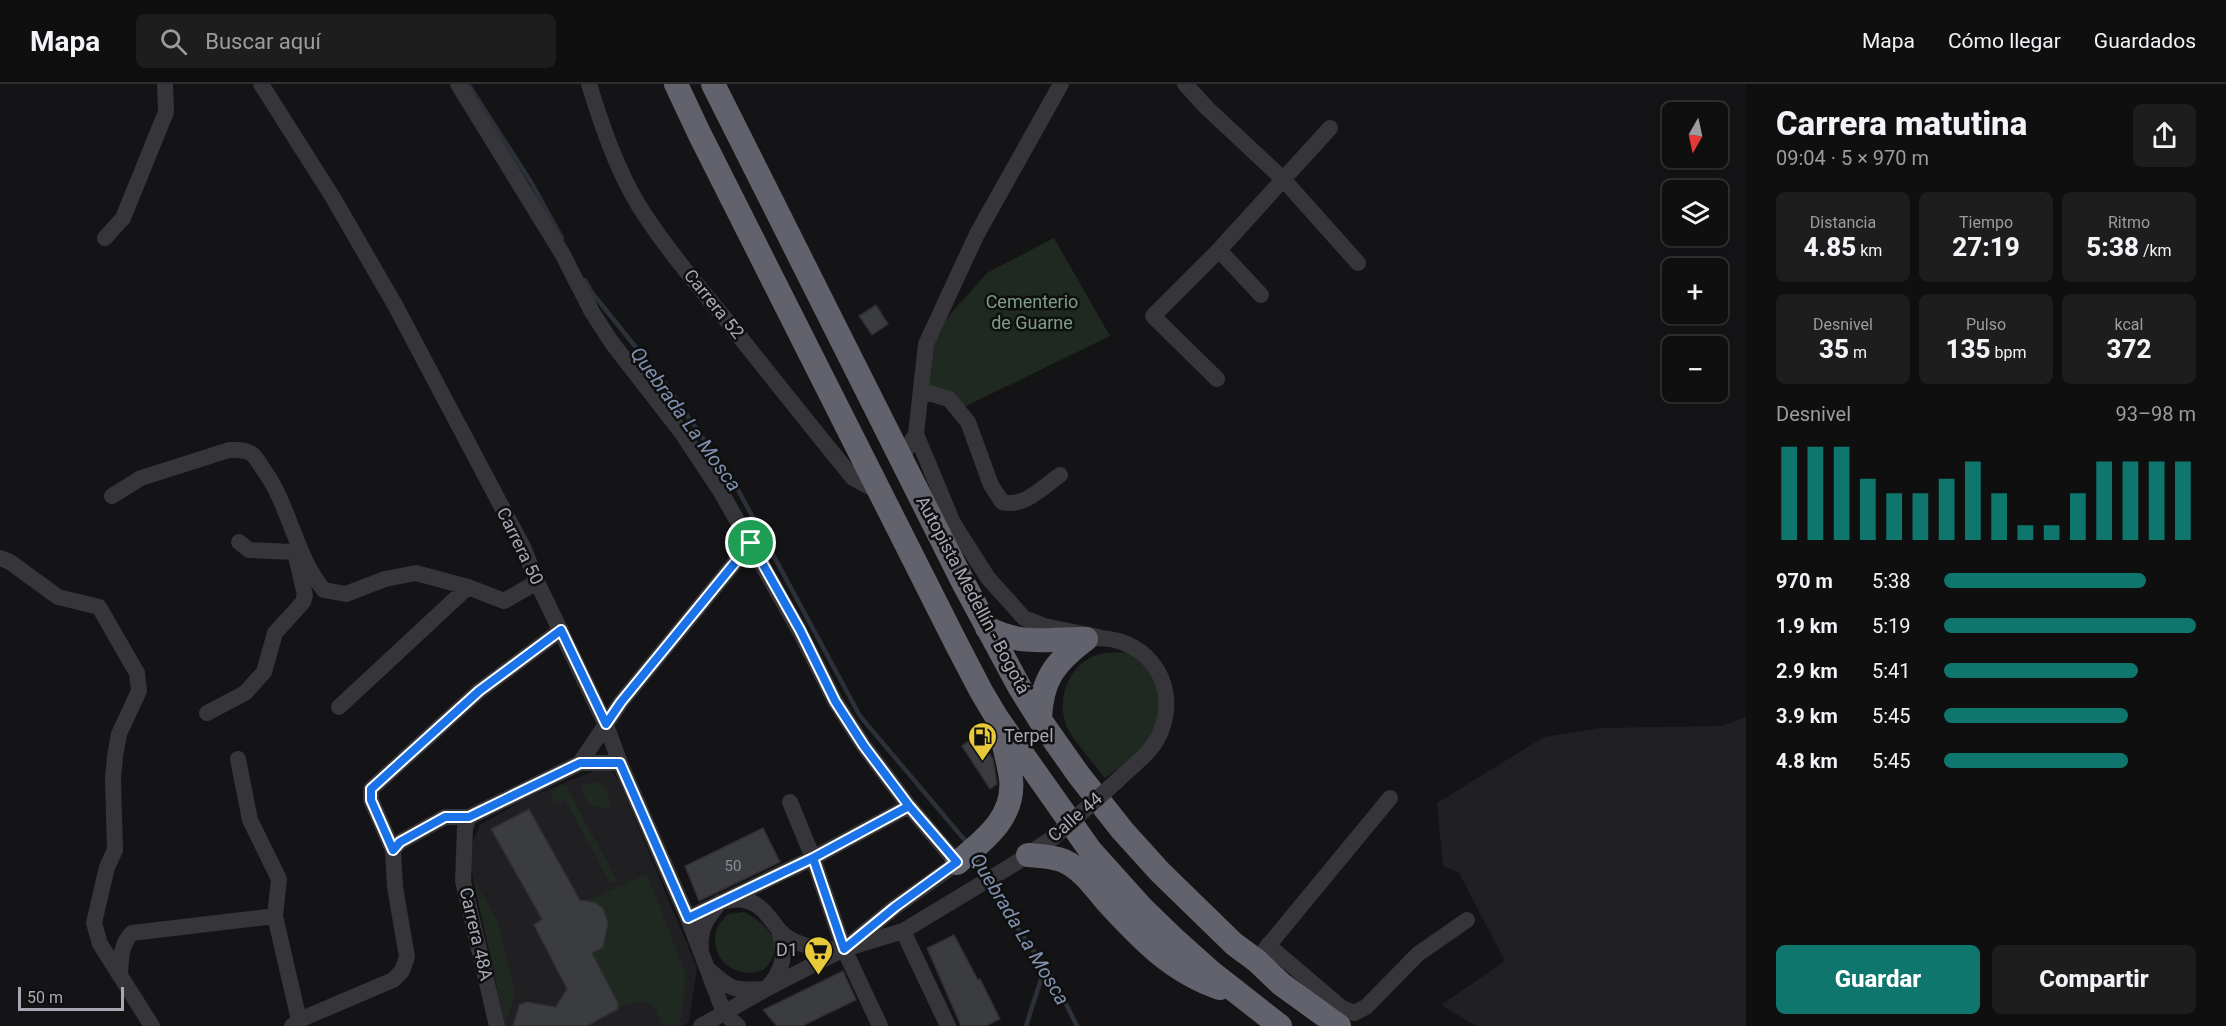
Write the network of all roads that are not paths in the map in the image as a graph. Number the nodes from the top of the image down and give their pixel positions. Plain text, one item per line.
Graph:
1 (165, 84) edge
2 (261, 84) edge
3 (459, 84) edge
4 (589, 84) edge
5 (676, 84) edge
6 (713, 84) edge
7 (1061, 84) edge
8 (1185, 84) edge
9 (1330, 128) dead end
10 (1283, 179) junction
11 (105, 238) dead end
12 (1219, 250) junction
13 (1358, 263) dead end
14 (1261, 295) dead end
15 (1217, 379) dead end
16 (922, 391) junction
17 (916, 434) junction
18 (902, 458) junction
19 (1060, 475) dead end
20 (882, 494) junction
21 (112, 496) dead end
22 (239, 542) dead end
23 (751, 543) junction
24 (298, 551) junction
25 (0, 558) edge
26 (537, 582) junction
27 (468, 586) junction
28 (987, 628) junction
29 (561, 630) junction
30 (1093, 638) junction
31 (339, 707) dead end
32 (207, 713) dead end
33 (998, 718) junction
34 (1040, 720) junction
35 (606, 724) junction
36 (238, 759) dead end
37 (580, 763) junction
38 (620, 763) junction
39 (1390, 798) dead end
40 (790, 802) dead end
41 (909, 806) junction
42 (469, 817) junction
43 (393, 850) junction
44 (813, 858) junction
45 (960, 860) junction
46 (1021, 860) junction
47 (720, 902) junction
48 (275, 916) junction
49 (688, 918) junction
50 (1467, 920) dead end
51 (779, 930) junction
52 (903, 931) junction
53 (844, 949) junction
54 (1263, 953) junction
55 (705, 963) junction
56 (120, 977) junction
57 (766, 989) junction
58 (1238, 993) junction
59 (724, 1013) junction
60 (295, 1023) edge
61 (152, 1026) edge
62 (497, 1026) edge
63 (701, 1026) edge
64 (738, 1026) edge
65 (880, 1026) edge
66 (948, 1026) edge
67 (1280, 1026) edge
68 (1339, 1026) edge

1 - 11 street
2 - 26 street, Carrera 50
3 - 23 street
4 - 20 street, Carrera 52
5 - 20 highway, Autopista Medellín - Bogotá
6 - 18 highway, Autopista Medellín - Bogotá
7 - 16 street
8 - 10 street
9 - 10 street
10 - 12 street
10 - 13 street
12 - 14 street
12 - 15 street
16 - 17 street
16 - 19 street
17 - 18 street
17 - 30 street, Calle 44
18 - 28 highway, Autopista Medellín - Bogotá
20 - 33 highway, Autopista Medellín - Bogotá
21 - 24 street
22 - 24 street
23 - 35 street
23 - 41 street
24 - 27 street
24 - 32 street
25 - 56 street
26 - 27 street
26 - 29 street, Carrera 50
27 - 31 street
28 - 30 highway
28 - 34 highway, Autopista Medellín - Bogotá
29 - 35 street, Carrera 50
29 - 43 street
30 - 34 highway
30 - 46 street, Calle 44, bridge
33 - 45 highway
33 - 58 highway, Autopista Medellín - Bogotá
34 - 54 highway, Autopista Medellín - Bogotá
35 - 37 street
35 - 38 street, Carrera 50
36 - 48 street
37 - 38 street
37 - 42 street
38 - 49 street, Carrera 50
39 - 54 street
40 - 44 street
41 - 44 street
41 - 45 street
42 - 43 street
42 - 62 street, Carrera 48A
43 - 60 street
44 - 47 street
44 - 53 street
45 - 53 street, Calle 44
46 - 52 street, Calle 44
46 - 58 highway
47 - 49 street
47 - 51 street
47 - 55 street
48 - 56 street
48 - 60 street
49 - 55 street, Carrera 50
50 - 54 street
51 - 53 street
51 - 57 street
52 - 53 street, Calle 44
52 - 66 street
53 - 57 street, Calle 44
53 - 65 street
54 - 68 highway, Autopista Medellín - Bogotá
55 - 57 street
55 - 59 street, Carrera 50
56 - 61 street
57 - 59 street, Calle 44
58 - 67 highway, Autopista Medellín - Bogotá
59 - 63 street, Calle 44
59 - 64 street, Carrera 50

